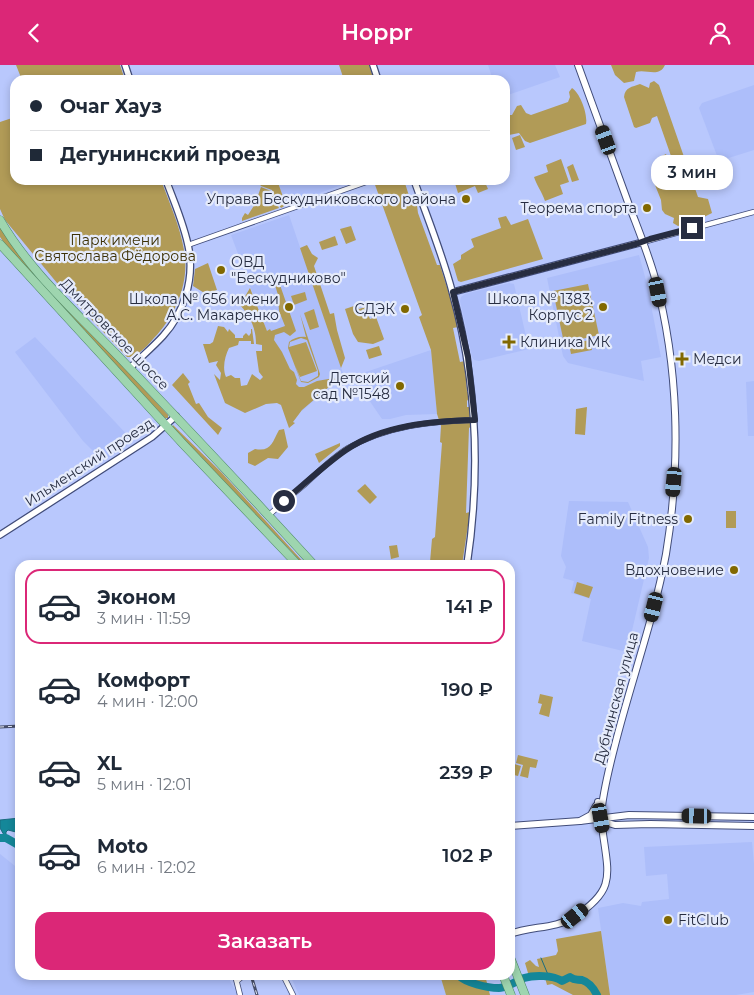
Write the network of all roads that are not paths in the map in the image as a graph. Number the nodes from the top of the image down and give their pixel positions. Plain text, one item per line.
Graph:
1 (578, 65) edge
2 (168, 185) edge
3 (358, 185) edge
4 (416, 185) edge
5 (754, 212) edge
6 (1, 222) edge
7 (643, 241) junction
8 (0, 244) edge
9 (188, 245) junction
10 (453, 292) junction
11 (130, 368) junction
12 (176, 416) junction
13 (475, 420) junction
14 (166, 426) junction
15 (269, 515) junction
16 (0, 535) edge
17 (293, 560) edge
18 (310, 560) edge
19 (468, 560) edge
20 (601, 801) junction
21 (618, 816) junction
22 (754, 817) edge
23 (601, 818) junction
24 (580, 821) junction
25 (615, 825) junction
26 (515, 826) edge
27 (754, 826) edge
28 (603, 832) junction
29 (515, 934) edge
30 (515, 971) edge
31 (285, 980) edge
32 (505, 980) edge
33 (237, 981) edge
34 (524, 991) edge
35 (510, 994) edge
36 (240, 995) edge
37 (293, 995) edge

1 - 7 main road, Дубнинская улица
2 - 9 street
3 - 9 street
4 - 10 street
5 - 7 street
6 - 11 main road, Дмитровское шоссе
7 - 10 street
7 - 20 main road, Дубнинская улица
8 - 14 main road, Дмитровское шоссе
9 - 11 street
10 - 13 street
11 - 12 main road, Дмитровское шоссе
12 - 14 street
12 - 15 main road, Дмитровское шоссе
13 - 15 street
13 - 19 street
14 - 16 street, Ильменский проезд
14 - 17 main road, Дмитровское шоссе
15 - 18 main road, Дмитровское шоссе
20 - 21 main road
20 - 23 main road
20 - 24 main road
21 - 22 main road
21 - 23 main road
23 - 24 main road
23 - 25 main road
23 - 28 main road
24 - 26 main road
25 - 27 main road
25 - 28 main road
28 - 29 main road
30 - 34 main road
31 - 37 street
32 - 35 main road
33 - 36 street

